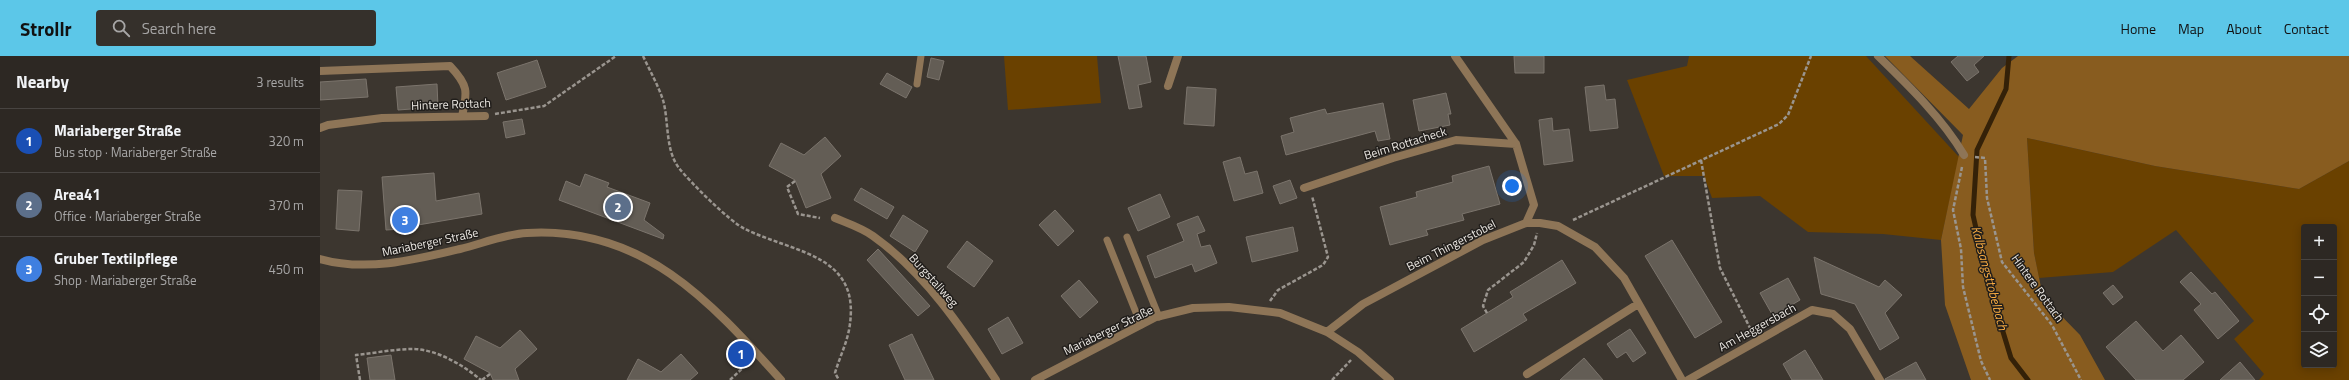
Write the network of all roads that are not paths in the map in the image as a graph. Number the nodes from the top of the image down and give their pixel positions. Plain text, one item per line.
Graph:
1 (921, 56) edge
2 (1178, 56) edge
3 (1455, 56) edge
4 (1878, 56) edge
5 (320, 71) edge
6 (917, 84) dead end
7 (1168, 86) dead end
8 (462, 116) junction
9 (485, 116) road end
10 (320, 128) edge
11 (1516, 144) junction
12 (1964, 155) road end
13 (1307, 187) road end
14 (835, 218) dead end
15 (1526, 223) junction
16 (1127, 237) dead end
17 (1107, 240) dead end
18 (320, 259) edge
19 (1638, 304) junction
20 (1159, 317) junction
21 (1141, 325) junction
22 (1327, 332) junction
23 (1527, 374) dead end
24 (781, 380) edge
25 (996, 380) edge
26 (1035, 380) edge
27 (1390, 380) edge
28 (1682, 380) edge
29 (1688, 380) edge
30 (1880, 380) edge

1 - 6 lane
2 - 7 street
3 - 11 street
4 - 12 street
5 - 8 street
8 - 9 street, Hintere Rottach
8 - 10 street, Hintere Rottach
11 - 13 street, Beim Rottacheck
11 - 15 street
14 - 25 street, Burgstallweg
15 - 19 street, Beim Thingerstobel
15 - 22 street, Beim Thingerstobel
16 - 20 lane
17 - 21 lane
18 - 24 street, Mariaberger Straße
19 - 23 street
19 - 28 street, Beim Thingerstobel
20 - 21 street, Mariaberger Straße
20 - 22 street, Mariaberger Straße
21 - 26 street, Mariaberger Straße
22 - 27 street, Mariaberger Straße
29 - 30 street, Am Heggersbach

